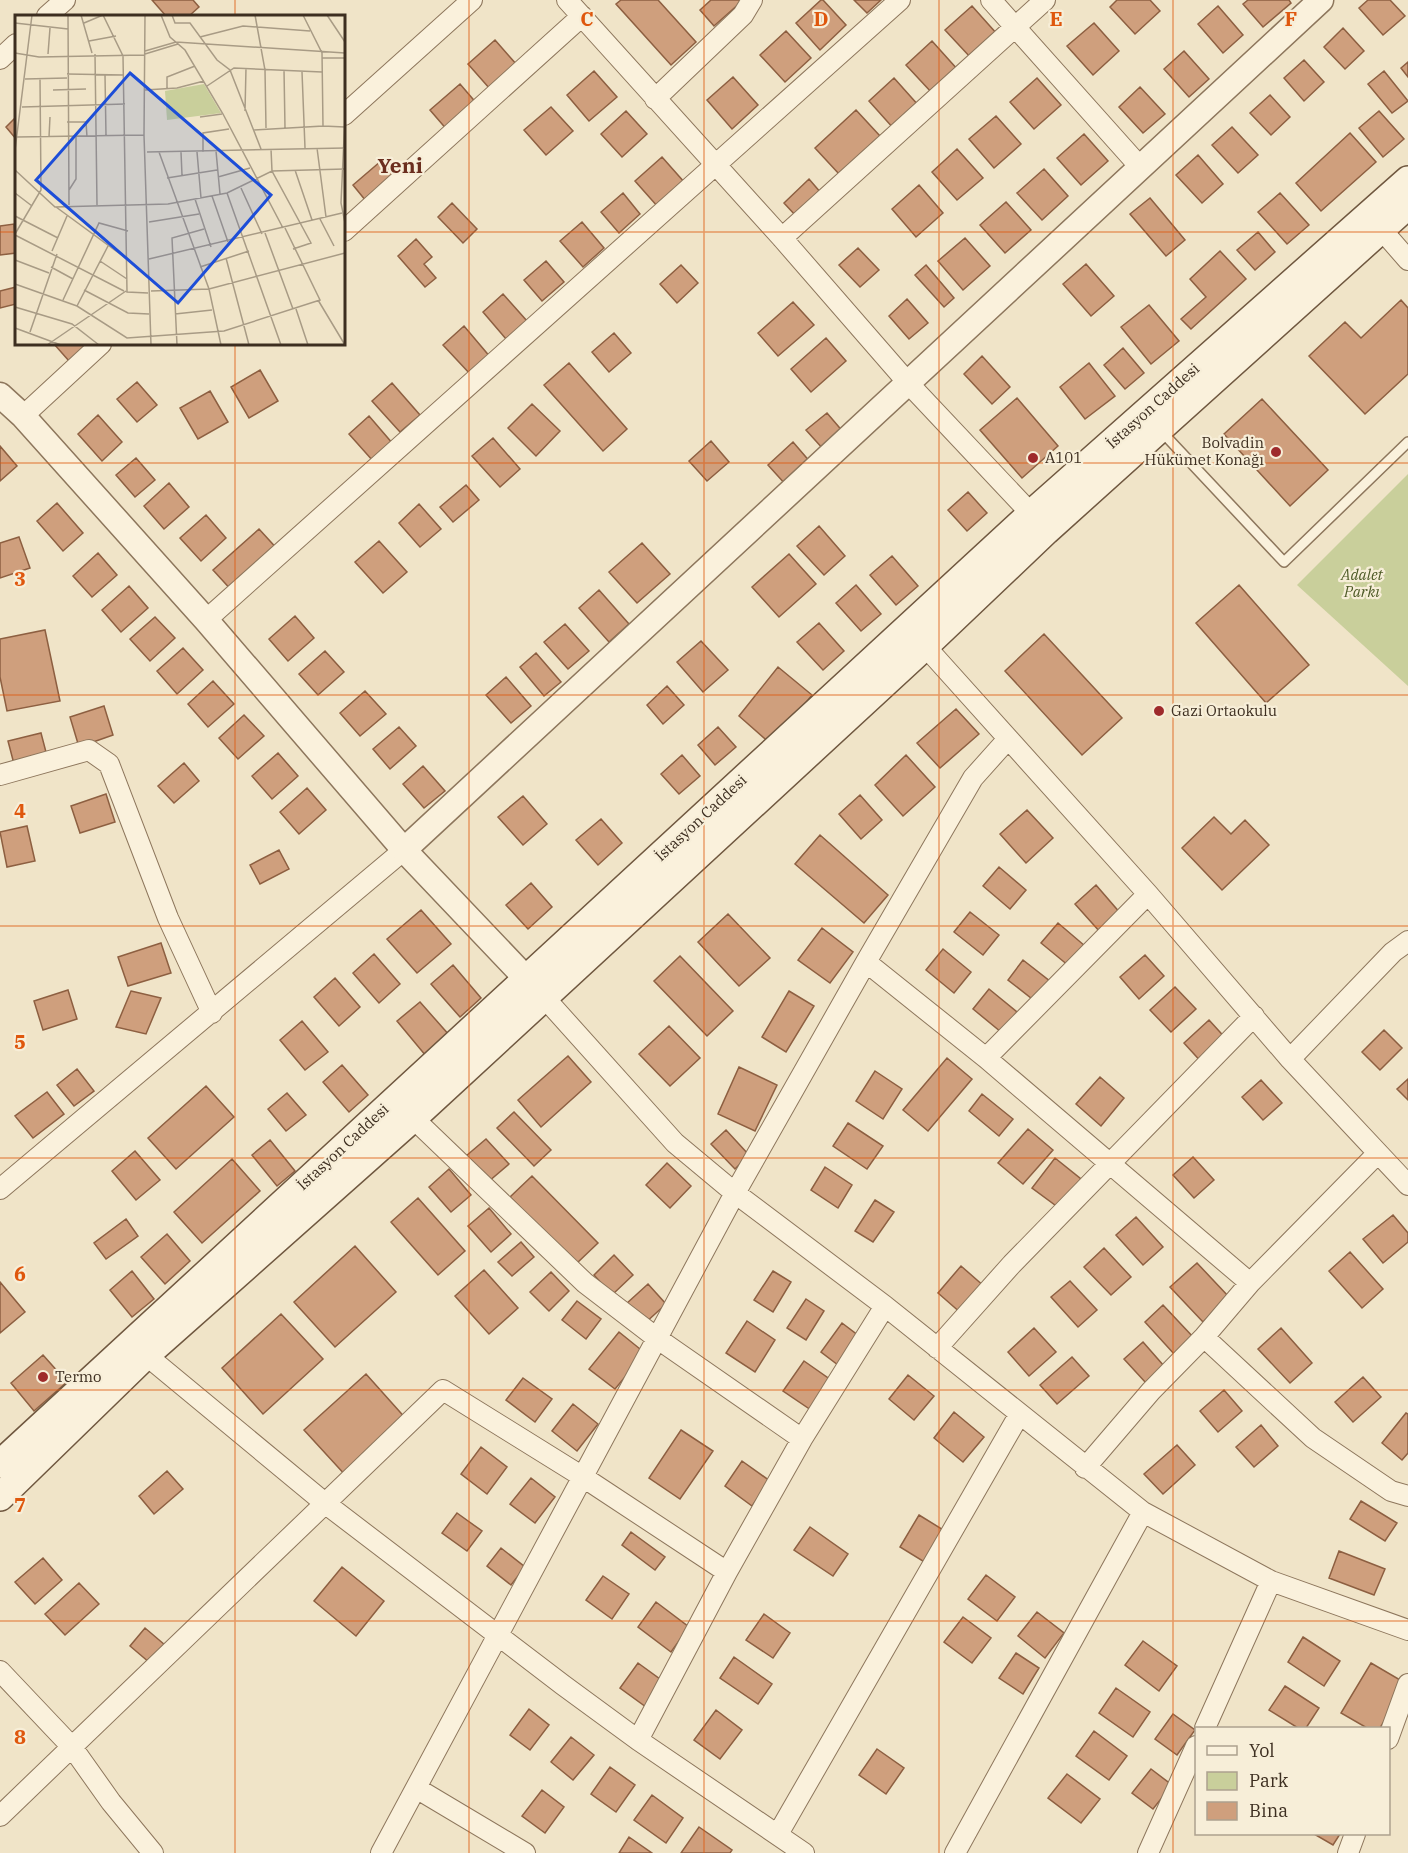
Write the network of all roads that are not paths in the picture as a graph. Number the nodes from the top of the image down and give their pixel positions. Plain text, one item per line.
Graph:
1 (65, 0) edge
2 (472, 0) edge
3 (567, 0) edge
4 (752, 0) edge
5 (900, 0) edge
6 (991, 0) edge
7 (1046, 0) edge
8 (1321, 0) edge
9 (48, 15) edge
10 (582, 16) junction
11 (1014, 28) junction
12 (15, 45) edge
13 (0, 59) edge
14 (655, 99) junction
15 (345, 114) edge
16 (714, 164) junction
17 (1141, 168) junction
18 (1408, 180) edge
19 (1408, 205) edge
20 (1381, 229) junction
21 (345, 230) edge
22 (782, 238) junction
23 (1408, 260) edge
24 (100, 345) edge
25 (909, 384) junction
26 (0, 395) edge
27 (23, 416) junction
28 (1159, 429) junction
29 (1408, 442) edge
30 (1039, 522) junction
31 (206, 620) junction
32 (925, 646) junction
33 (1007, 740) junction
34 (0, 775) edge
35 (404, 850) junction
36 (1148, 894) junction
37 (1408, 941) edge
38 (866, 962) junction
39 (535, 988) junction
40 (212, 1013) junction
41 (1254, 1016) junction
42 (986, 1058) junction
43 (1290, 1059) junction
44 (413, 1118) junction
45 (1378, 1153) junction
46 (1111, 1163) junction
47 (1408, 1185) edge
48 (1, 1187) edge
49 (735, 1193) junction
50 (1250, 1283) junction
51 (885, 1306) junction
52 (1204, 1336) junction
53 (658, 1339) junction
54 (937, 1348) junction
55 (146, 1355) junction
56 (1019, 1415) junction
57 (802, 1439) junction
58 (0, 1464) edge
59 (1085, 1468) junction
60 (583, 1477) junction
61 (1408, 1496) edge
62 (0, 1497) edge
63 (326, 1504) junction
64 (1143, 1512) junction
65 (728, 1572) junction
66 (1271, 1581) junction
67 (1408, 1630) edge
68 (498, 1635) junction
69 (0, 1671) edge
70 (1408, 1684) edge
71 (1205, 1727) edge
72 (1390, 1735) edge
73 (638, 1740) junction
74 (72, 1747) junction
75 (1195, 1750) edge
76 (416, 1788) junction
77 (0, 1816) edge
78 (778, 1834) junction
79 (1354, 1835) edge
80 (153, 1853) edge
81 (381, 1853) edge
82 (525, 1853) edge
83 (804, 1853) edge
84 (955, 1853) edge
85 (1148, 1853) edge
86 (1348, 1853) edge

1 - 9 street
2 - 15 street
3 - 10 street
4 - 14 street
5 - 16 street
6 - 11 street
7 - 11 street
8 - 17 street
10 - 14 street
10 - 21 street
11 - 17 street
11 - 22 street
12 - 13 street
14 - 16 street
16 - 22 street
16 - 31 street
17 - 25 street
18 - 30 main road, İstasyon Caddesi
19 - 20 main road
20 - 23 street
20 - 28 main road
22 - 25 street
24 - 27 street
25 - 30 street
25 - 35 street
26 - 27 street
27 - 31 street
28 - 29 lane
28 - 30 main road
30 - 32 main road
30 - 39 main road, İstasyon Caddesi
31 - 35 street
32 - 33 street
32 - 39 main road
33 - 36 street
33 - 38 street
34 - 40 street
35 - 39 street
35 - 40 street
36 - 41 street
36 - 42 street
37 - 43 street
38 - 42 street
38 - 49 street
39 - 44 main road
39 - 49 street
39 - 58 main road, İstasyon Caddesi
40 - 48 street
41 - 43 street
41 - 46 street
42 - 46 street
43 - 45 street
44 - 53 street
44 - 55 main road
45 - 47 street
45 - 50 street
46 - 50 street
46 - 54 street
49 - 51 street
49 - 53 street
50 - 52 street
51 - 54 street
51 - 57 street
52 - 59 street
52 - 61 street
53 - 57 street
53 - 60 street
54 - 56 street
55 - 62 main road
55 - 63 street
56 - 59 street
56 - 78 street
57 - 65 street
59 - 64 street
60 - 63 street
60 - 65 street
60 - 68 street
63 - 68 street
63 - 74 street
64 - 66 street
64 - 84 street
65 - 73 street
66 - 67 street
66 - 71 street
68 - 73 street
68 - 76 street
69 - 74 street
70 - 72 street
73 - 78 street
74 - 77 street
74 - 80 street
75 - 85 street
76 - 81 street
76 - 82 street
78 - 83 street
79 - 86 street

